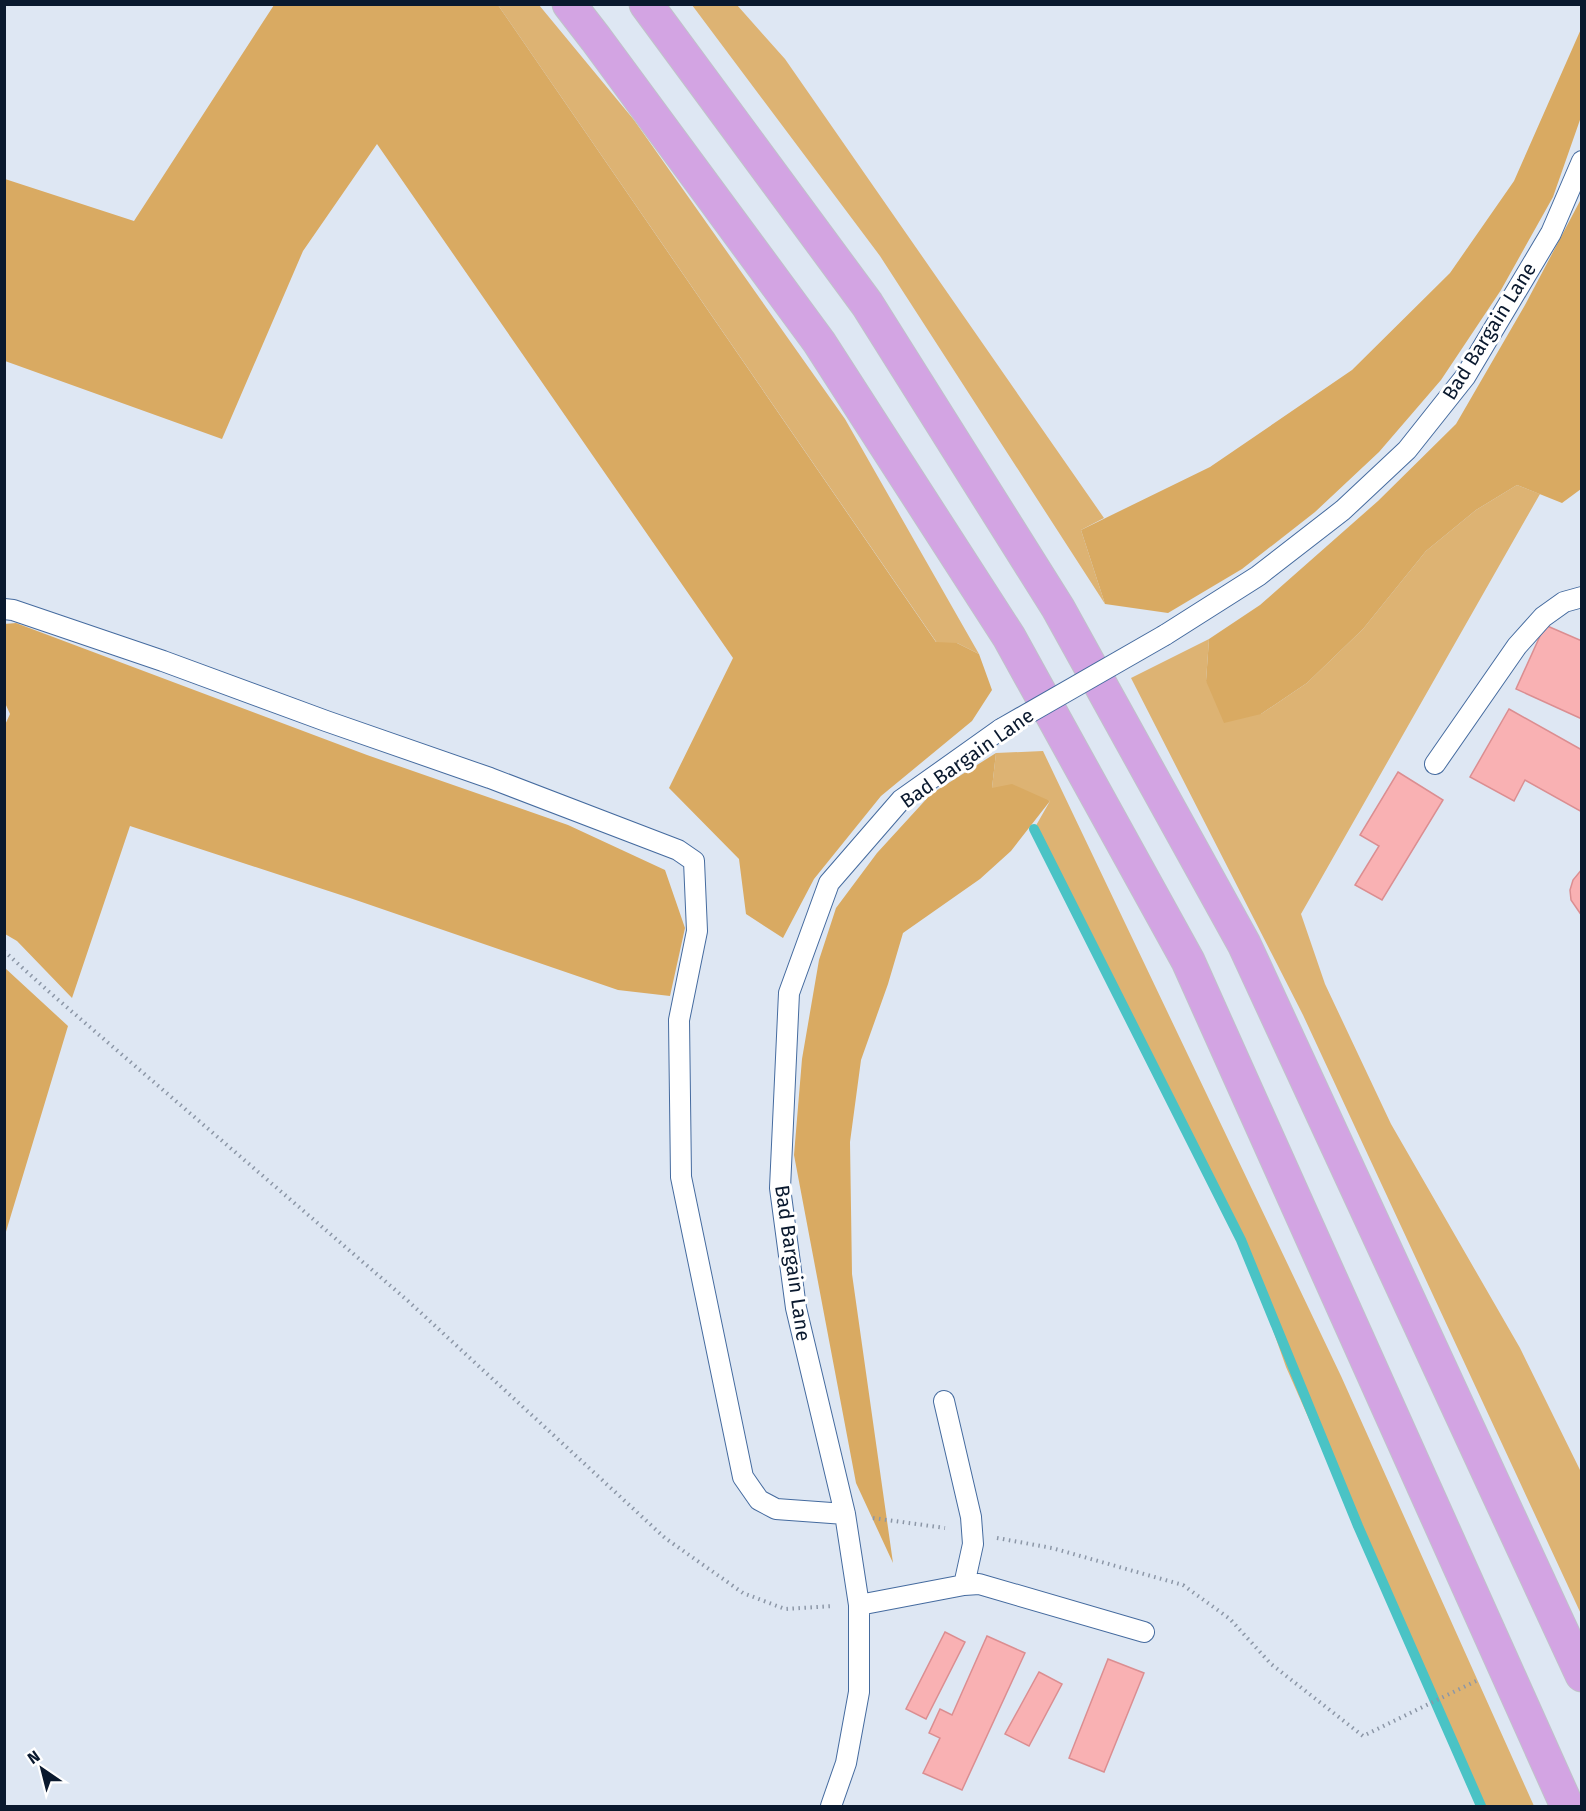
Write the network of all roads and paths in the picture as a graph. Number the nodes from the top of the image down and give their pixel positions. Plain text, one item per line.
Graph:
1 (568, 4) edge
2 (646, 4) edge
3 (1581, 162) edge
4 (1581, 597) edge
5 (4, 609) edge
6 (1435, 764) dead end
7 (4, 951) edge
8 (944, 1401) dead end
9 (845, 1514) junction
10 (964, 1585) junction
11 (859, 1605) junction
12 (1144, 1632) dead end
13 (1581, 1676) edge
14 (1439, 1698) dead end
15 (1422, 1707) dead end
16 (831, 1806) edge
17 (1566, 1806) edge

1 - 17 highway
2 - 13 highway
3 - 9 lane, Bad Bargain Lane, bridge
4 - 6 lane
5 - 9 lane
7 - 11 path
8 - 10 lane
9 - 11 lane, Bad Bargain Lane
10 - 11 lane
10 - 12 lane
11 - 16 lane, Bad Bargain Lane
14 - 15 path

